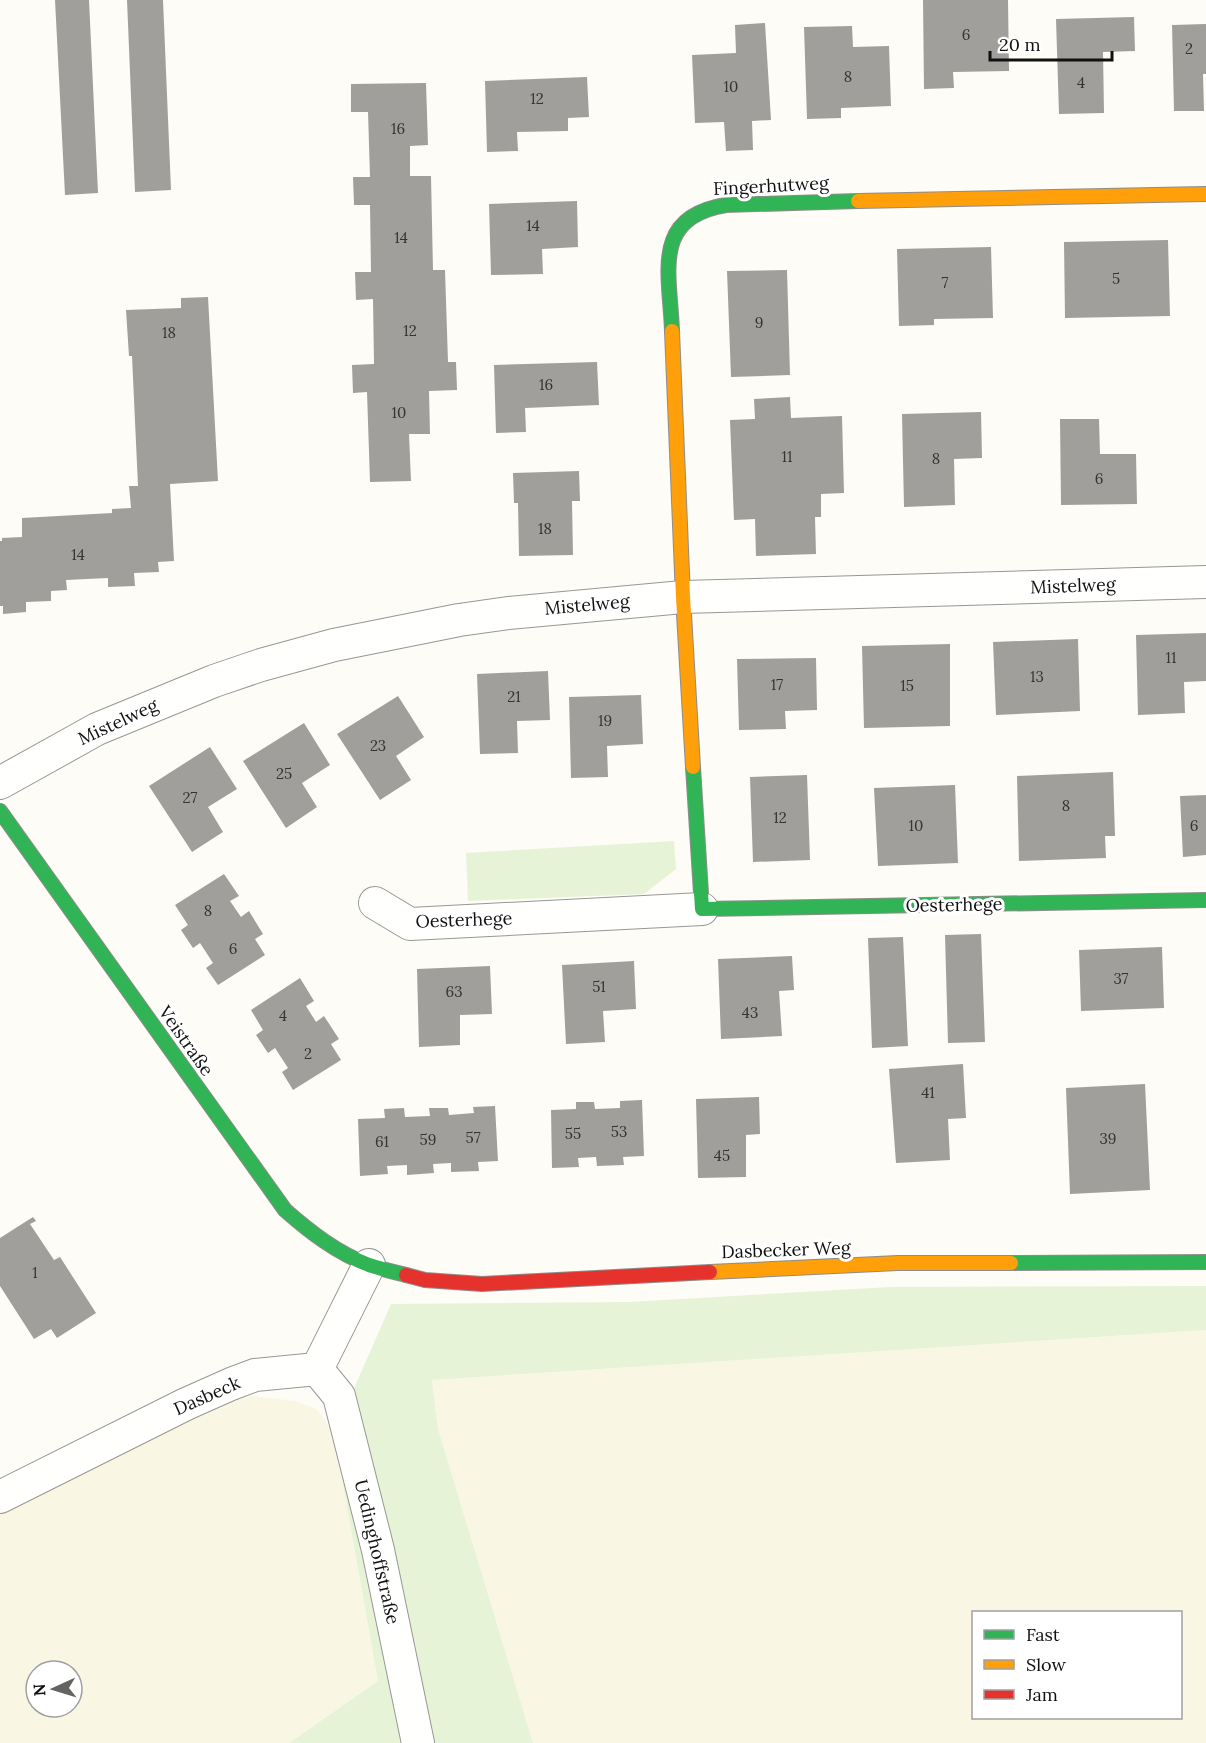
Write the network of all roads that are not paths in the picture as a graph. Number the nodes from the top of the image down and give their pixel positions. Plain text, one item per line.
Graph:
1 (1206, 194) edge
2 (1206, 582) edge
3 (683, 597) junction
4 (0, 783) edge
5 (0, 811) edge
6 (1206, 900) edge
7 (375, 903) dead end
8 (702, 909) junction
9 (1206, 1262) edge
10 (369, 1265) junction
11 (317, 1369) junction
12 (0, 1497) edge
13 (418, 1743) edge

1 - 3 street, Fingerhutweg
2 - 3 street, Mistelweg
3 - 4 street, Mistelweg
3 - 8 street
5 - 10 street, Veistraße
6 - 8 street, Oesterhege
7 - 8 street, Oesterhege
9 - 10 street, Dasbecker Weg
10 - 11 street
11 - 12 street, Dasbeck
11 - 13 street, Uedinghoffstraße

